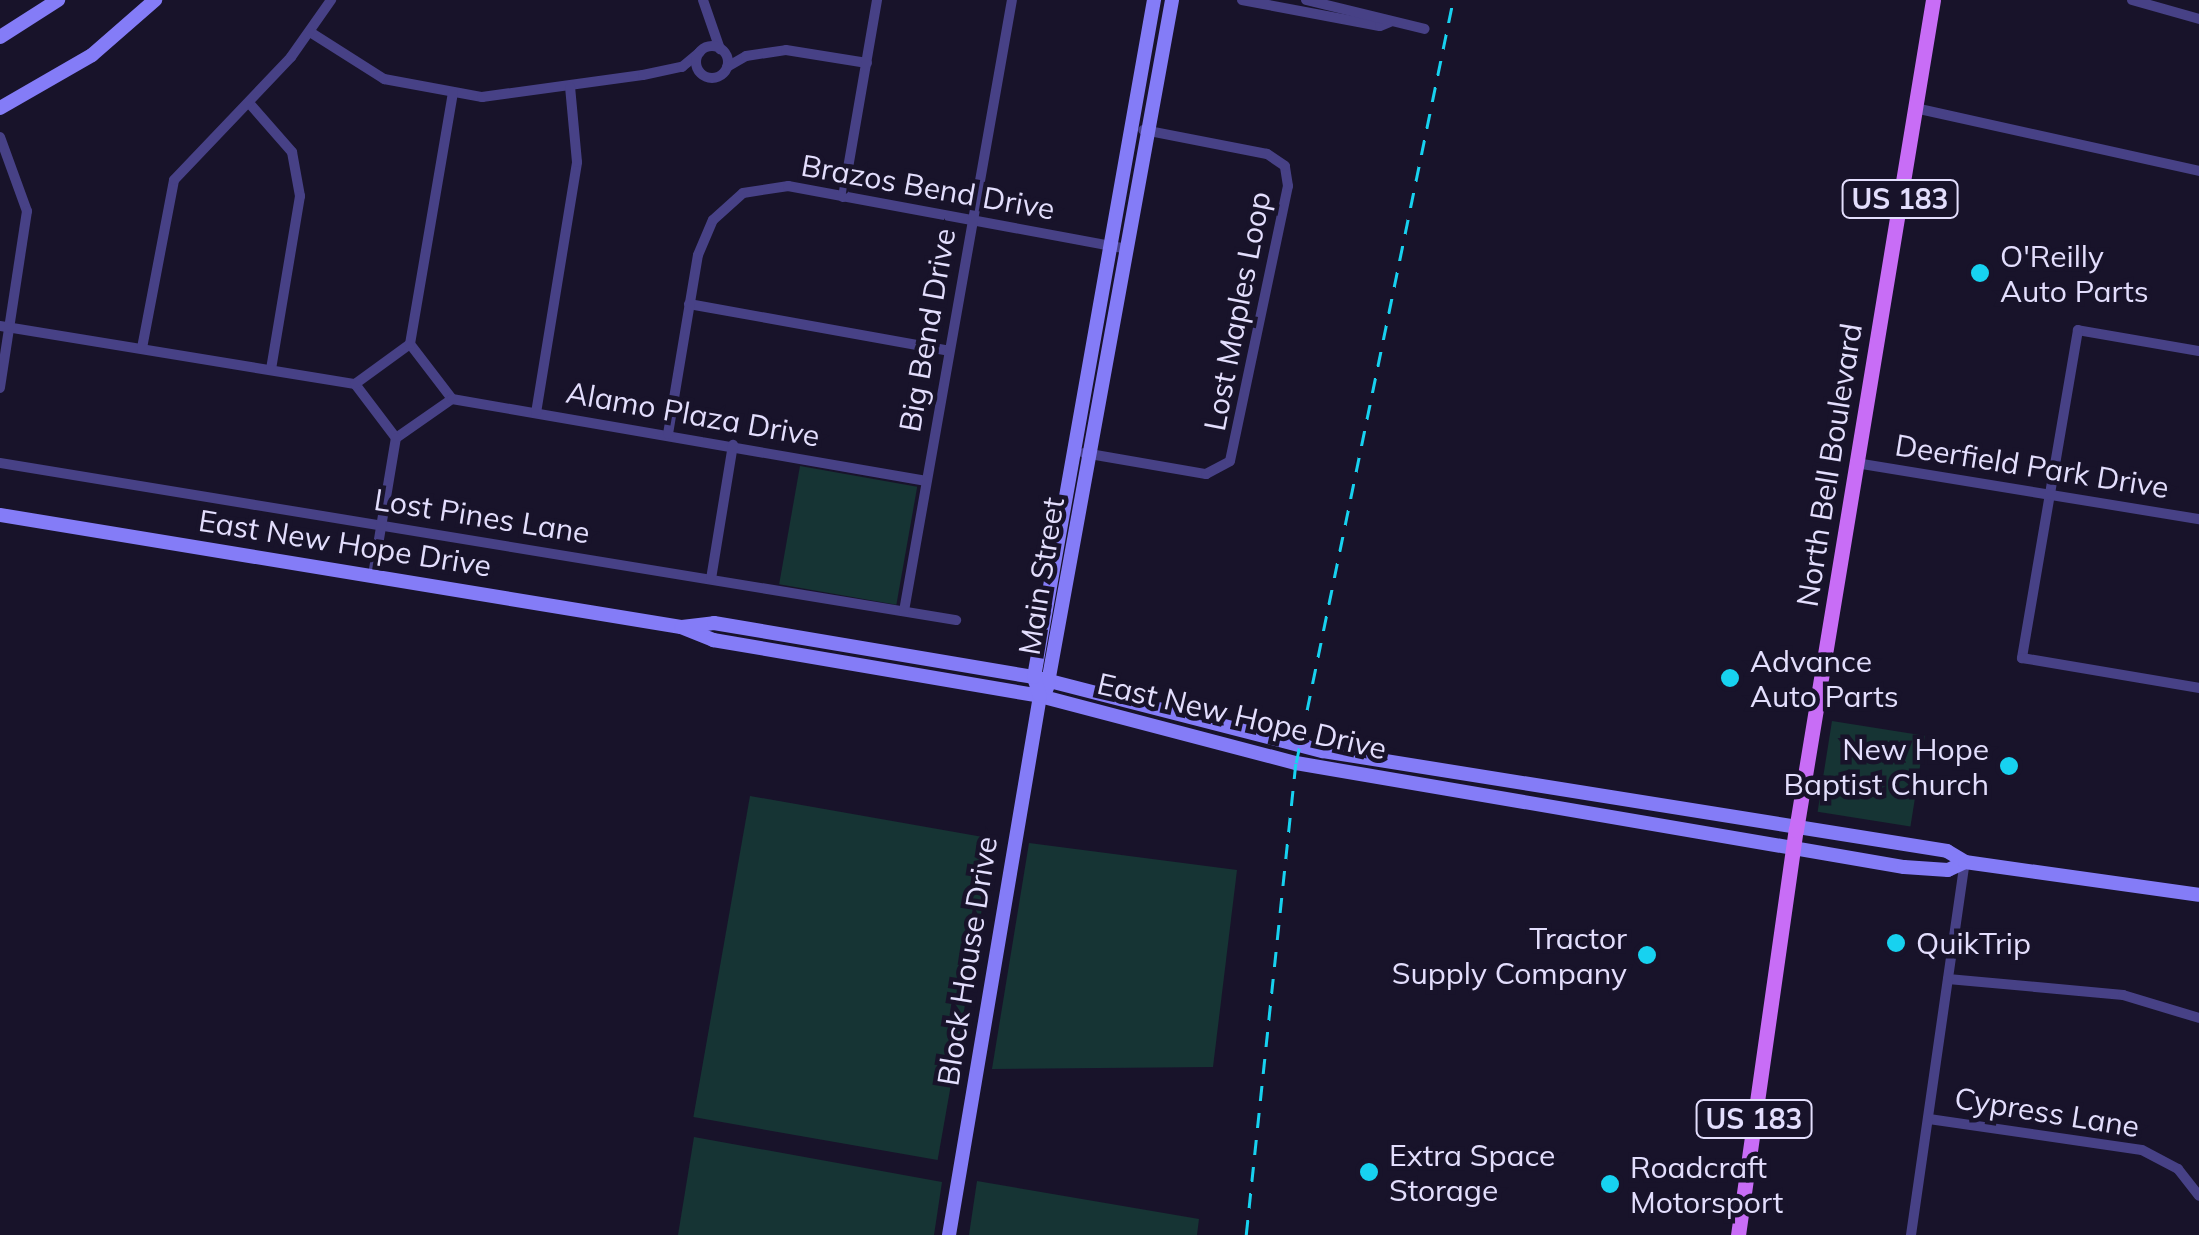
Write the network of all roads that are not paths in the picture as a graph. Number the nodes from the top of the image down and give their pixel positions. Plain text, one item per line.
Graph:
1 (58, 0) edge
2 (156, 0) edge
3 (331, 0) edge
4 (703, 0) edge
5 (878, 0) edge
6 (1012, 0) edge
7 (1154, 0) edge
8 (1172, 0) edge
9 (1242, 0) edge
10 (1306, 0) edge
11 (1933, 0) edge
12 (2132, 0) edge
13 (2199, 19) edge
14 (707, 21) junction
15 (1390, 22) junction
16 (1424, 29) dead end
17 (310, 32) junction
18 (0, 37) edge
19 (702, 50) junction
20 (721, 50) junction
21 (746, 56) junction
22 (867, 63) junction
23 (682, 66) junction
24 (727, 67) junction
25 (703, 75) junction
26 (570, 87) junction
27 (452, 93) junction
28 (250, 104) junction
29 (0, 108) edge
30 (1915, 108) junction
31 (1132, 128) junction
32 (1150, 132) junction
33 (0, 137) edge
34 (2199, 170) edge
35 (843, 197) junction
36 (973, 220) junction
37 (1108, 246) junction
38 (1124, 248) junction
39 (689, 304) junction
40 (5, 327) edge
41 (410, 344) junction
42 (142, 348) junction
43 (949, 351) junction
44 (2199, 351) edge
45 (271, 370) junction
46 (355, 384) junction
47 (0, 388) edge
48 (452, 399) junction
49 (536, 413) junction
50 (668, 434) junction
51 (396, 438) junction
52 (733, 446) junction
53 (1080, 452) junction
54 (0, 463) edge
55 (1856, 463) junction
56 (925, 480) junction
57 (2050, 494) junction
58 (0, 515) edge
59 (2199, 519) edge
60 (382, 525) junction
61 (373, 575) junction
62 (711, 579) junction
63 (904, 610) junction
64 (956, 620) dead end
65 (681, 627) junction
66 (1034, 677) junction
67 (1052, 682) junction
68 (2199, 688) edge
69 (1040, 696) junction
70 (1796, 830) junction
71 (1793, 850) junction
72 (1965, 862) junction
73 (2199, 894) edge
74 (1948, 979) junction
75 (2199, 1018) edge
76 (1929, 1118) junction
77 (2199, 1196) edge
78 (950, 1235) edge
79 (1738, 1235) edge
80 (1911, 1235) edge

1 - 18 main road
2 - 29 main road
3 - 17 street
4 - 14 street
5 - 22 street
6 - 36 street, Big Bend Drive
7 - 31 main road, Main Street
8 - 32 main road, Main Street
9 - 15 street
10 - 15 street
11 - 30 main road, North Bell Boulevard / US 183
12 - 13 street
14 - 19 street
14 - 20 street
15 - 16 street
17 - 27 street
17 - 28 street
19 - 20 street
19 - 23 street
19 - 25 street
20 - 21 street
20 - 24 street
21 - 22 street
21 - 24 street
22 - 35 street
23 - 25 street
23 - 26 street
24 - 25 street
26 - 27 street
26 - 49 street
27 - 41 street
28 - 42 street
28 - 45 street
30 - 34 street
30 - 55 main road, North Bell Boulevard / US 183
31 - 32 street, Lost Maples Loop
31 - 37 main road, Main Street
32 - 38 main road, Main Street
32 - 53 street, Lost Maples Loop
33 - 40 street
35 - 36 street, Brazos Bend Drive
35 - 39 street, Brazos Bend Drive
36 - 37 street, Brazos Bend Drive
36 - 43 street, Big Bend Drive
37 - 38 street, Brazos Bend Drive
37 - 53 main road, Main Street
38 - 53 main road, Main Street
39 - 43 street
39 - 50 street, Brazos Bend Drive
40 - 42 street
40 - 47 street
41 - 46 street
41 - 48 street
42 - 45 street
43 - 56 street, Big Bend Drive
44 - 57 street
45 - 46 street
46 - 51 street
48 - 49 street, Alamo Plaza Drive
48 - 51 street
49 - 50 street, Alamo Plaza Drive
50 - 52 street, Alamo Plaza Drive
51 - 60 street
52 - 56 street, Alamo Plaza Drive
52 - 62 street
53 - 66 main road, Main Street
53 - 67 main road, Main Street
54 - 60 street, Lost Pines Lane
55 - 57 street, Deerfield Park Drive
55 - 70 main road, North Bell Boulevard / US 183
56 - 63 street, Big Bend Drive
57 - 59 street, Deerfield Park Drive
57 - 68 street
58 - 61 main road, East New Hope Drive
60 - 61 street
60 - 62 street, Lost Pines Lane
61 - 65 main road, East New Hope Drive
62 - 63 street, Lost Pines Lane
63 - 64 street, Lost Pines Lane
65 - 66 main road, East New Hope Drive
65 - 69 main road, East New Hope Drive
66 - 67 main road, East New Hope Drive
66 - 69 main road, Main Street
67 - 69 main road, Main Street
67 - 70 main road, East New Hope Drive
69 - 71 main road, East New Hope Drive
69 - 78 main road, Block House Drive
70 - 71 main road, North Bell Boulevard / US 183
70 - 72 main road, East New Hope Drive
71 - 72 main road, East New Hope Drive
71 - 79 main road, North Bell Boulevard / US 183
72 - 73 main road
72 - 74 street
74 - 75 street
74 - 76 street
76 - 77 street, Cypress Lane
76 - 80 street

